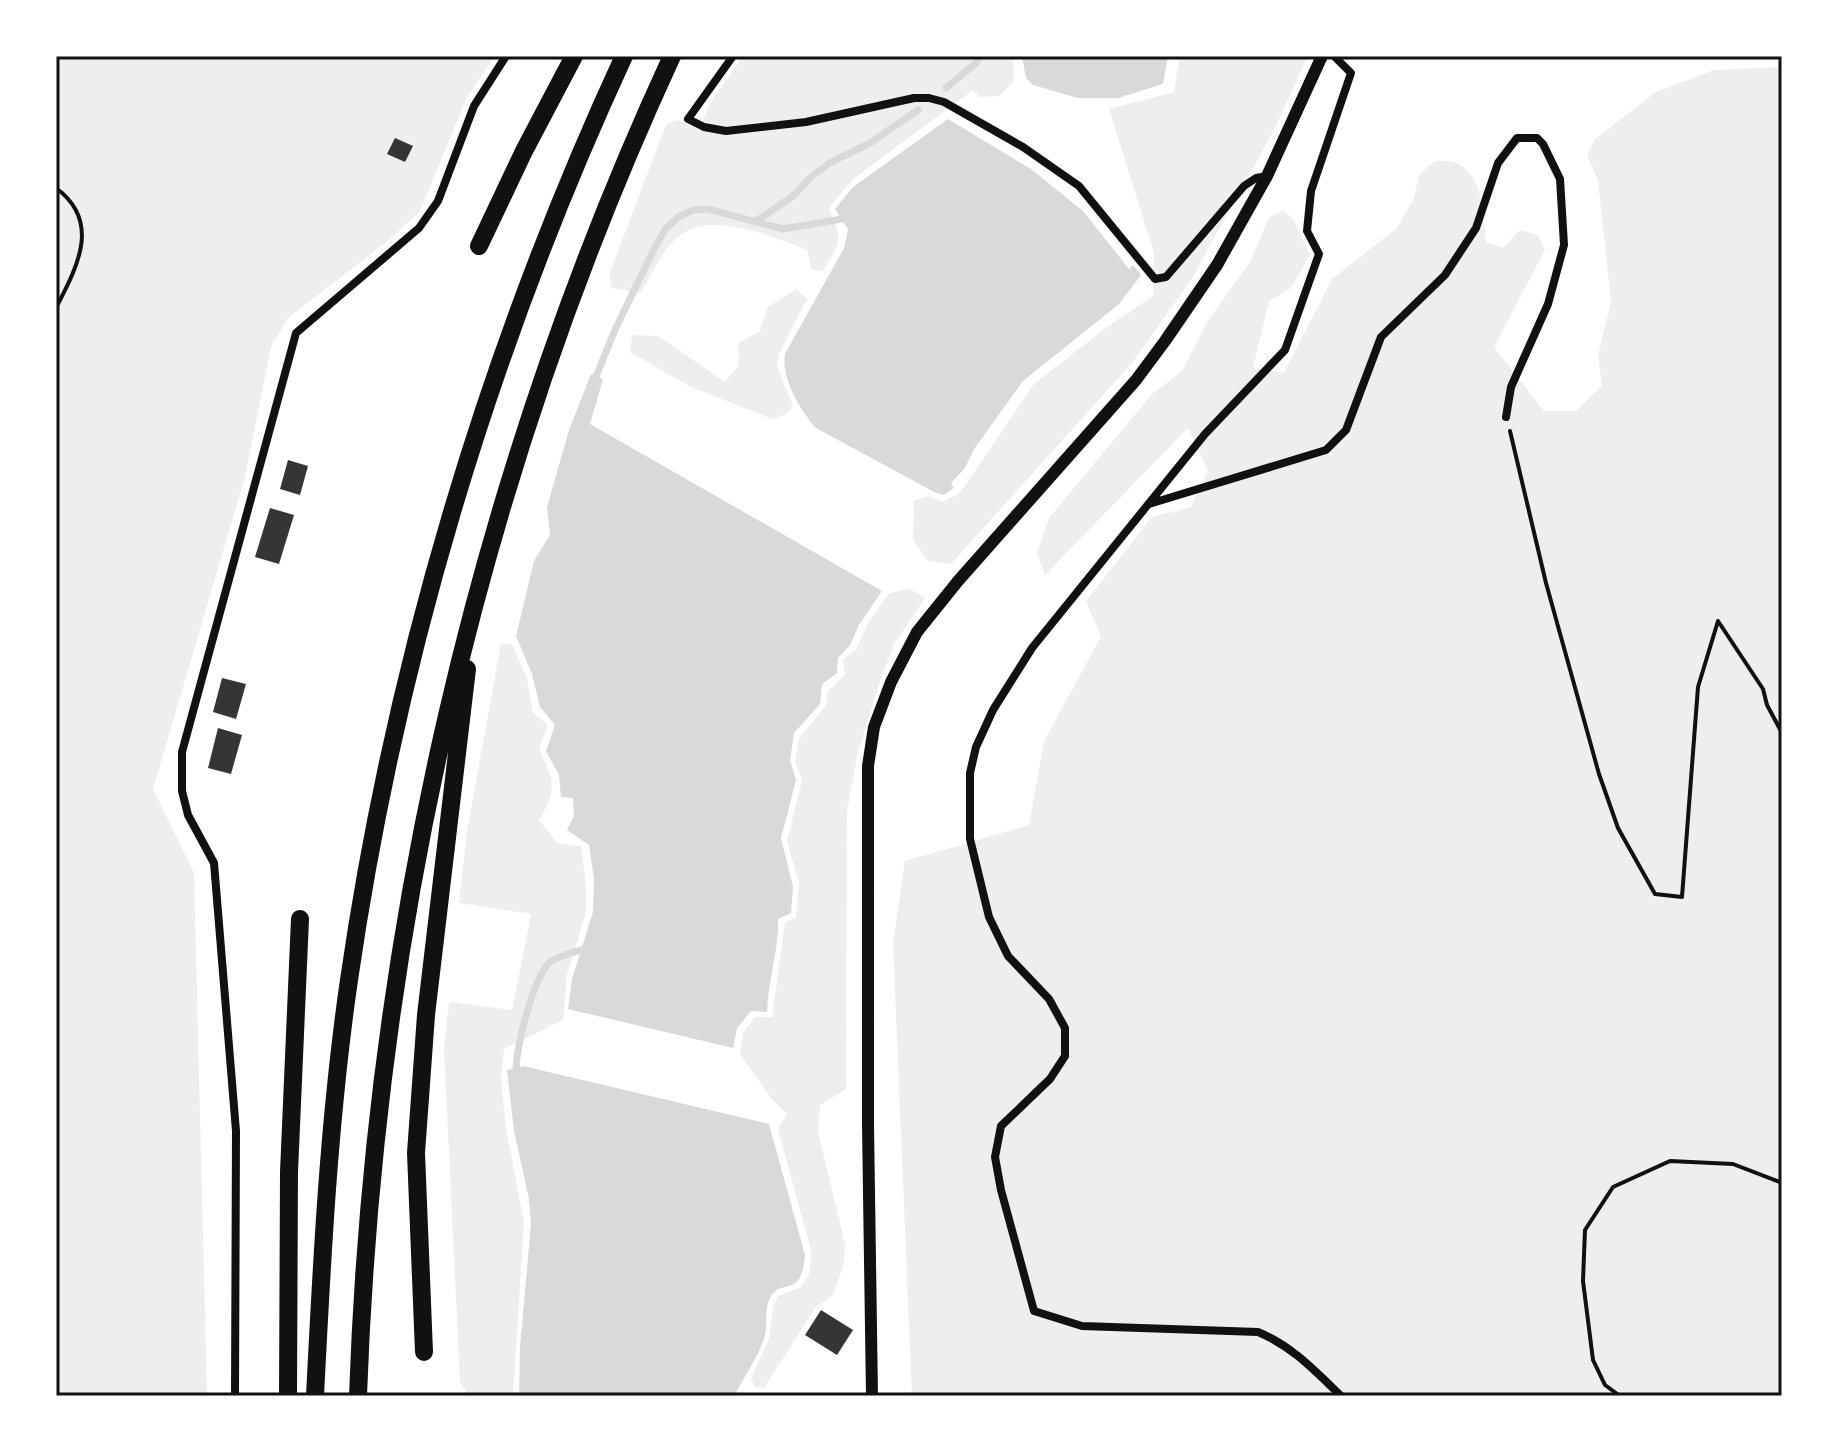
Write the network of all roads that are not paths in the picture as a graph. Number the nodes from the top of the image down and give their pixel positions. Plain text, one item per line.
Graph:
1 (506, 56) edge
2 (574, 56) edge
3 (624, 56) edge
4 (672, 56) edge
5 (733, 56) edge
6 (1322, 56) edge
7 (1334, 56) edge
8 (1267, 176) junction
9 (479, 246) dead end
10 (1506, 417) road end
11 (1149, 504) junction
12 (476, 595) junction
13 (300, 919) dead end
14 (424, 1352) dead end
15 (235, 1396) edge
16 (288, 1396) edge
17 (315, 1396) edge
18 (358, 1396) edge
19 (872, 1396) edge
20 (1341, 1396) edge

1 - 15 street
2 - 9 highway
3 - 17 highway
4 - 12 highway
5 - 8 street
6 - 8 street
7 - 11 street
8 - 19 street
10 - 11 street
11 - 20 street
12 - 14 highway
12 - 18 highway
13 - 16 highway

